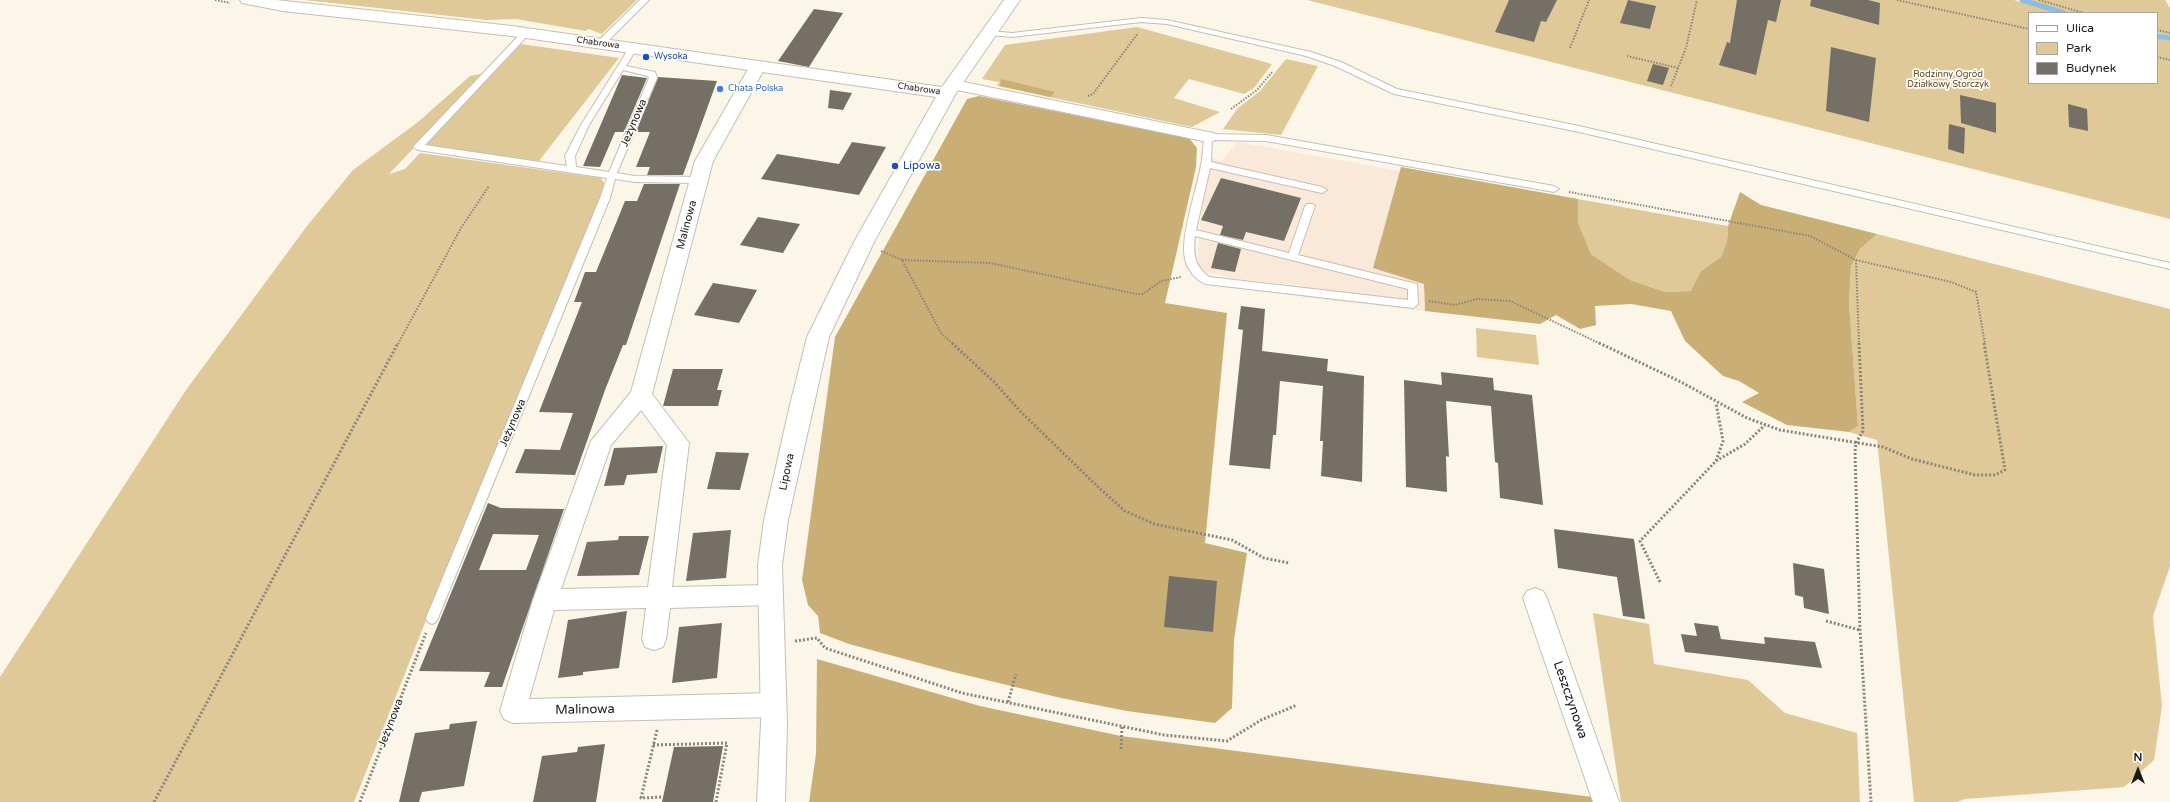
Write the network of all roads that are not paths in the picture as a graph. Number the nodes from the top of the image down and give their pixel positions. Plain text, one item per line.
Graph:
1 (248, 0) edge
2 (645, 0) edge
3 (1012, 0) edge
4 (526, 33) junction
5 (990, 33) junction
6 (601, 44) junction
7 (633, 48) junction
8 (758, 66) junction
9 (621, 67) junction
10 (952, 87) junction
11 (1208, 137) junction
12 (1206, 164) junction
13 (572, 170) junction
14 (612, 175) junction
15 (699, 180) junction
16 (1554, 189) road end
17 (1322, 190) dead end
18 (1310, 206) dead end
19 (1191, 232) junction
20 (1292, 257) junction
21 (2170, 266) edge
22 (641, 395) junction
23 (770, 595) junction
24 (659, 598) junction
25 (1535, 598) dead end
26 (545, 600) junction
27 (432, 618) road end
28 (654, 639) dead end
29 (773, 705) junction
30 (771, 802) edge
31 (1606, 802) edge

1 - 4 street, Chabrowa
2 - 6 lane
3 - 5 street, Lipowa
4 - 6 street, Chabrowa
4 - 13 lane
5 - 10 street, Lipowa
5 - 21 lane
6 - 7 street, Chabrowa
7 - 8 street, Chabrowa
7 - 9 lane
8 - 10 street, Chabrowa
8 - 15 street, Malinowa
9 - 13 lane
9 - 14 lane, Jeżynowa
10 - 11 street
10 - 23 street, Lipowa
11 - 12 lane
11 - 16 lane
12 - 17 lane
12 - 19 lane
13 - 14 lane
14 - 15 lane
14 - 27 lane, Jeżynowa
15 - 22 street, Malinowa
18 - 20 lane
19 - 20 lane
19 - 20 lane
22 - 24 street
22 - 26 street, Malinowa
23 - 24 street
23 - 29 street, Lipowa
24 - 26 street
24 - 28 street
25 - 31 street, Leszczynowa
26 - 29 street, Malinowa
29 - 30 street, Lipowa

